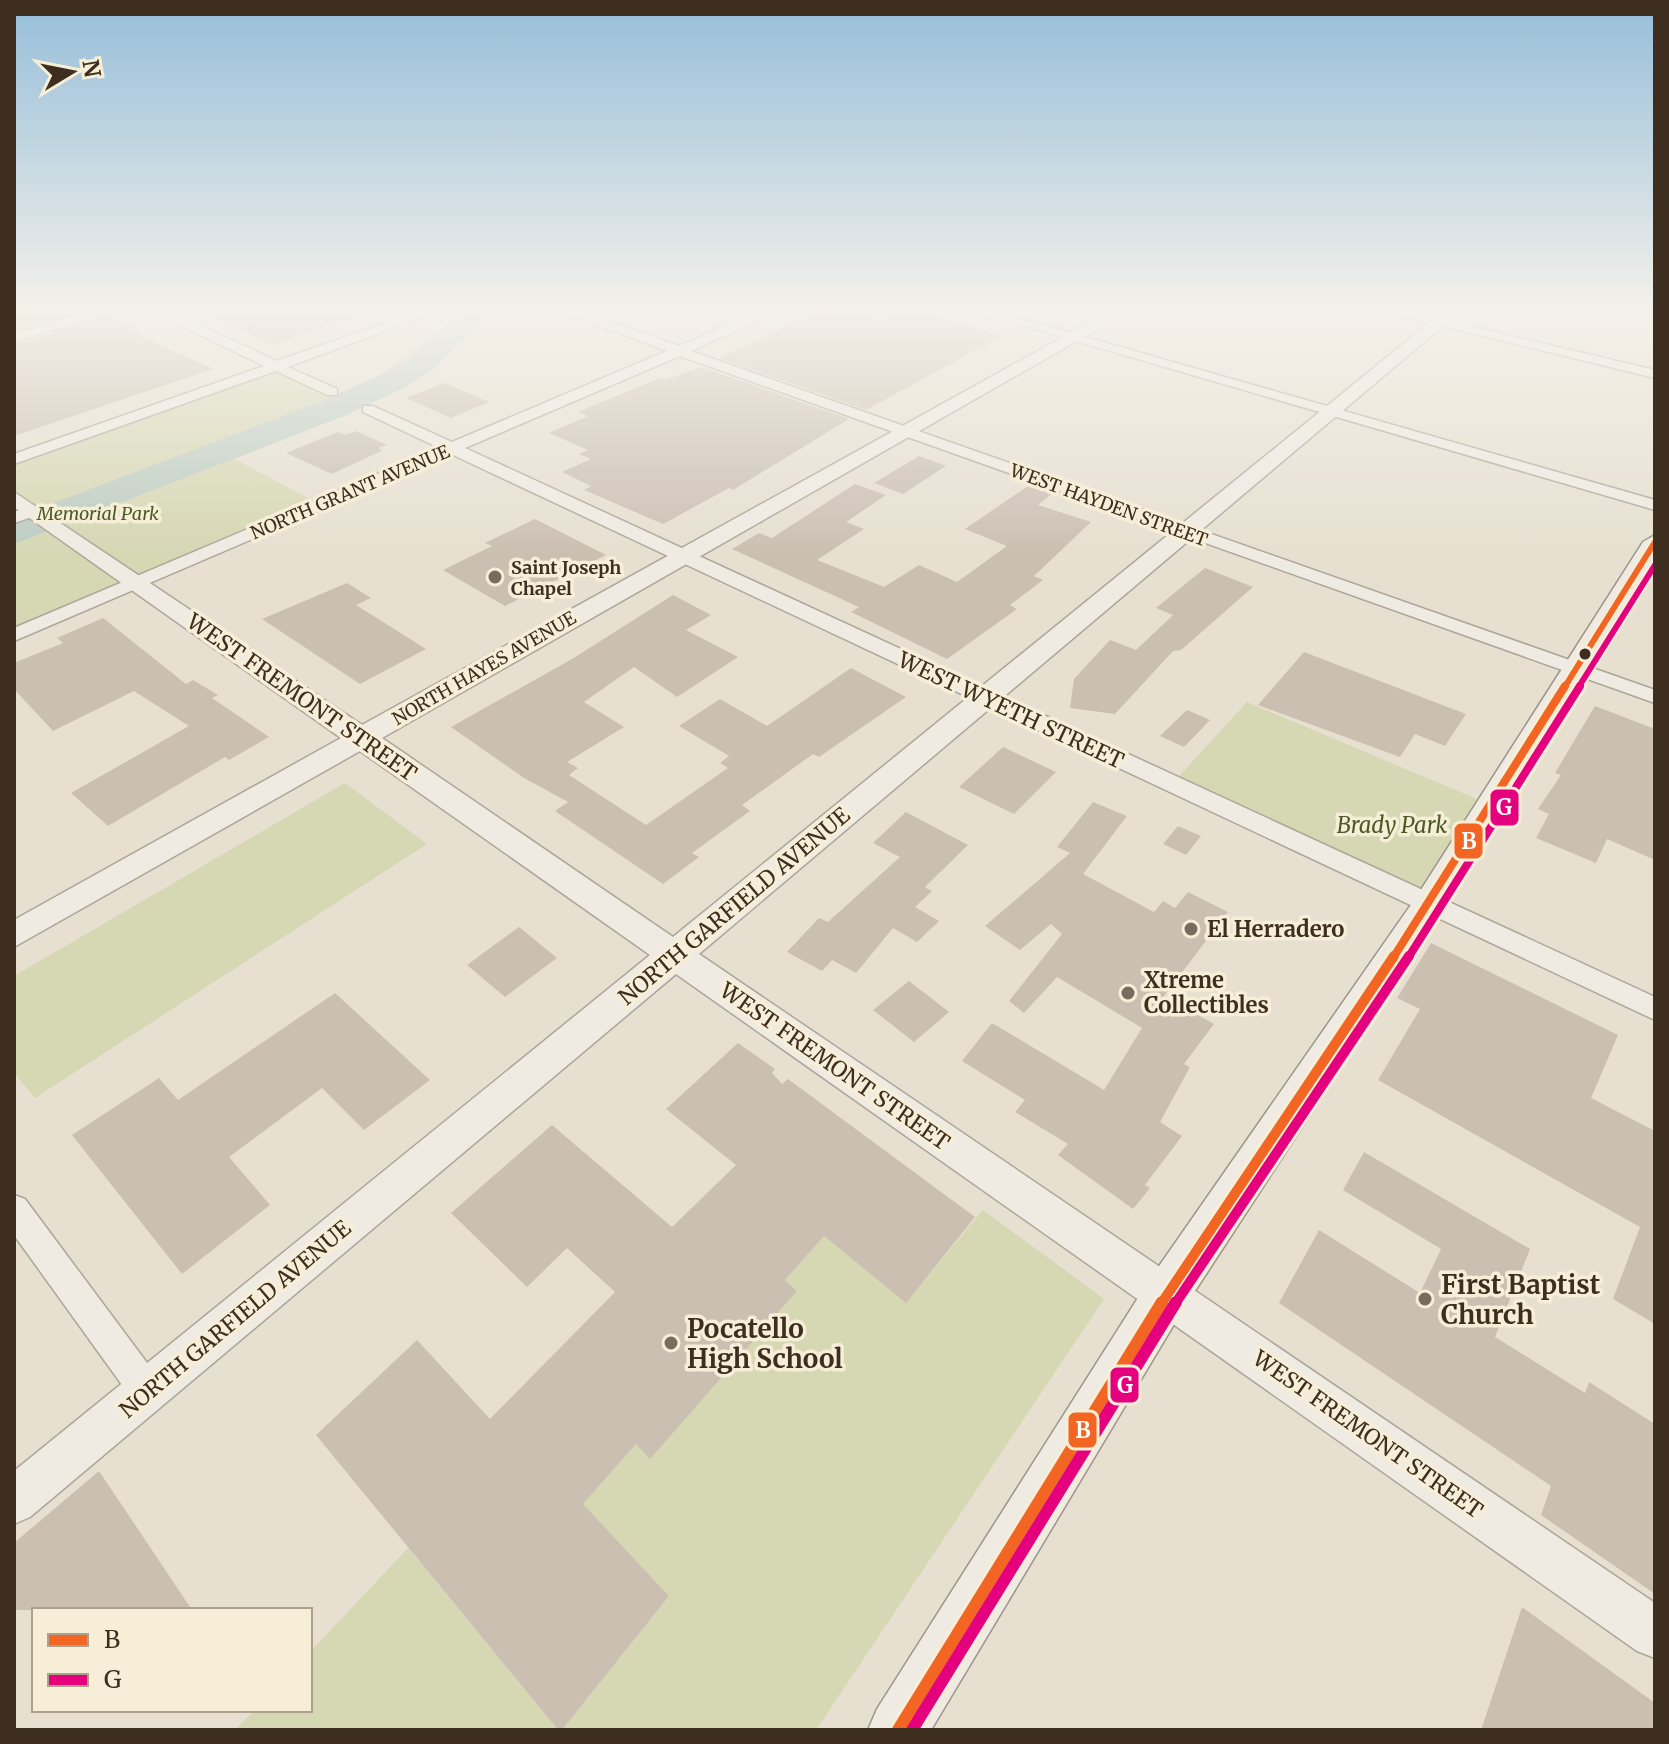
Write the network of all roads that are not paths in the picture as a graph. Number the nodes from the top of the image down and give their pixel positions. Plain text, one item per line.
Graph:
1 (200, 391) edge
2 (586, 391) edge
3 (790, 391) edge
4 (977, 391) edge
5 (1259, 391) edge
6 (1356, 391) edge
7 (368, 409) dead end
8 (1331, 412) junction
9 (901, 432) junction
10 (450, 450) junction
11 (14, 459) edge
12 (14, 498) edge
13 (1655, 505) edge
14 (23, 514) edge
15 (1186, 533) junction
16 (1655, 542) edge
17 (680, 556) junction
18 (137, 583) junction
19 (14, 635) edge
20 (1577, 670) junction
21 (1655, 697) edge
22 (985, 698) junction
23 (362, 739) junction
24 (1429, 905) junction
25 (14, 935) edge
26 (675, 955) junction
27 (1655, 1009) edge
28 (14, 1209) edge
29 (1166, 1295) junction
30 (147, 1391) junction
31 (14, 1501) edge
32 (1655, 1633) edge
33 (898, 1730) edge

1 - 11 street
2 - 10 street, NORTH GRANT AVENUE
3 - 9 street, WEST HAYDEN STREET
4 - 9 street, NORTH HAYES AVENUE
5 - 8 street
6 - 8 street, NORTH GARFIELD AVENUE
7 - 10 street, WEST WYETH STREET
8 - 13 street
8 - 15 street, NORTH GARFIELD AVENUE
9 - 15 street, WEST HAYDEN STREET
9 - 17 street, NORTH HAYES AVENUE
10 - 17 street, WEST WYETH STREET
10 - 18 street, NORTH GRANT AVENUE
12 - 14 street, WEST FREMONT STREET
14 - 18 street, WEST FREMONT STREET
15 - 20 street, WEST HAYDEN STREET
15 - 22 street, NORTH GARFIELD AVENUE
16 - 20 main road
17 - 22 street, WEST WYETH STREET
17 - 23 street, NORTH HAYES AVENUE
18 - 19 street, NORTH GRANT AVENUE
18 - 23 street, WEST FREMONT STREET
20 - 21 street, WEST HAYDEN STREET
20 - 24 main road
22 - 24 street, WEST WYETH STREET
22 - 26 street, NORTH GARFIELD AVENUE
23 - 25 street, NORTH HAYES AVENUE
23 - 26 street, WEST FREMONT STREET
24 - 27 street, WEST WYETH STREET
24 - 29 main road
26 - 29 street, WEST FREMONT STREET
26 - 30 street, NORTH GARFIELD AVENUE
28 - 30 street
29 - 32 street, WEST FREMONT STREET
29 - 33 main road
30 - 31 street, NORTH GARFIELD AVENUE

